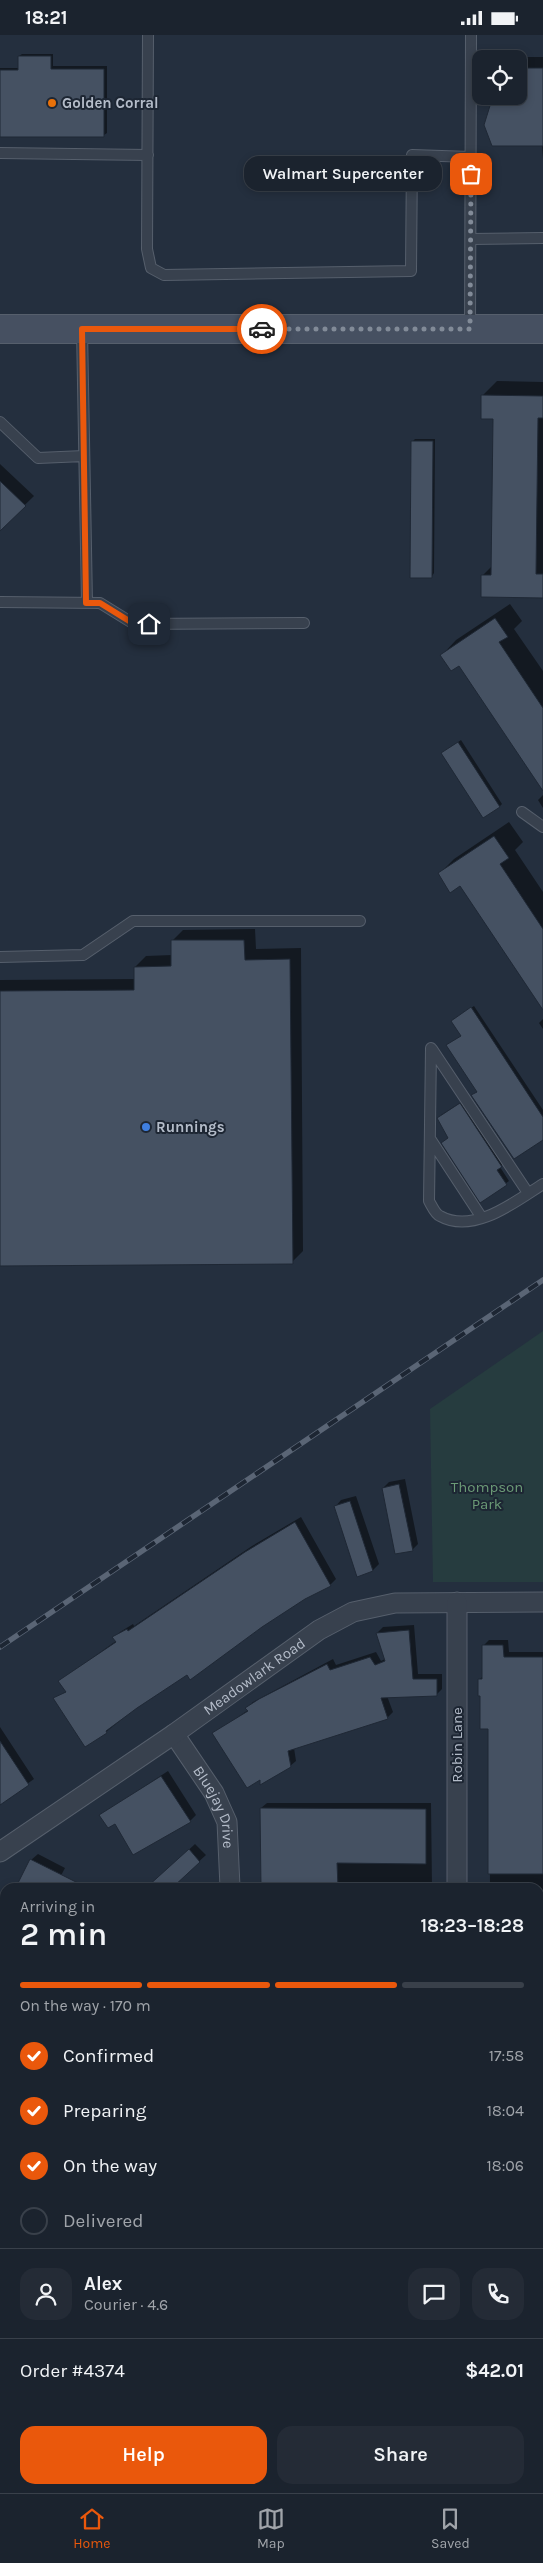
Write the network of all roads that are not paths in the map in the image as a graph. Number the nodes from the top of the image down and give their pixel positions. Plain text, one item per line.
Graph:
1 (148, 35) edge
2 (471, 35) edge
3 (0, 153) edge
4 (148, 155) junction
5 (471, 157) junction
6 (543, 238) edge
7 (471, 239) junction
8 (0, 329) edge
9 (82, 329) junction
10 (470, 329) junction
11 (543, 329) edge
12 (0, 422) edge
13 (84, 456) junction
14 (0, 602) edge
15 (86, 603) junction
16 (304, 623) dead end
17 (522, 812) dead end
18 (543, 827) edge
19 (360, 921) dead end
20 (0, 957) edge
21 (431, 1140) junction
22 (543, 1184) edge
23 (528, 1193) junction
24 (482, 1217) junction
25 (457, 1602) junction
26 (543, 1602) edge
27 (174, 1734) junction
28 (0, 1852) edge
29 (230, 1883) edge
30 (457, 1883) edge

1 - 4 lane
2 - 5 lane
3 - 4 lane
4 - 5 lane
5 - 7 lane
6 - 7 lane
7 - 10 lane
8 - 9 main road
9 - 10 main road
9 - 13 lane
10 - 11 main road
12 - 13 lane
13 - 15 lane
14 - 15 lane
15 - 16 lane
17 - 18 lane
19 - 20 lane
21 - 23 lane
21 - 24 lane
21 - 24 lane
22 - 23 lane
23 - 24 lane
25 - 26 street, Meadowlark Road
25 - 27 street, Meadowlark Road
25 - 30 street, Robin Lane
27 - 28 street, Meadowlark Road
27 - 29 street, Bluejay Drive

